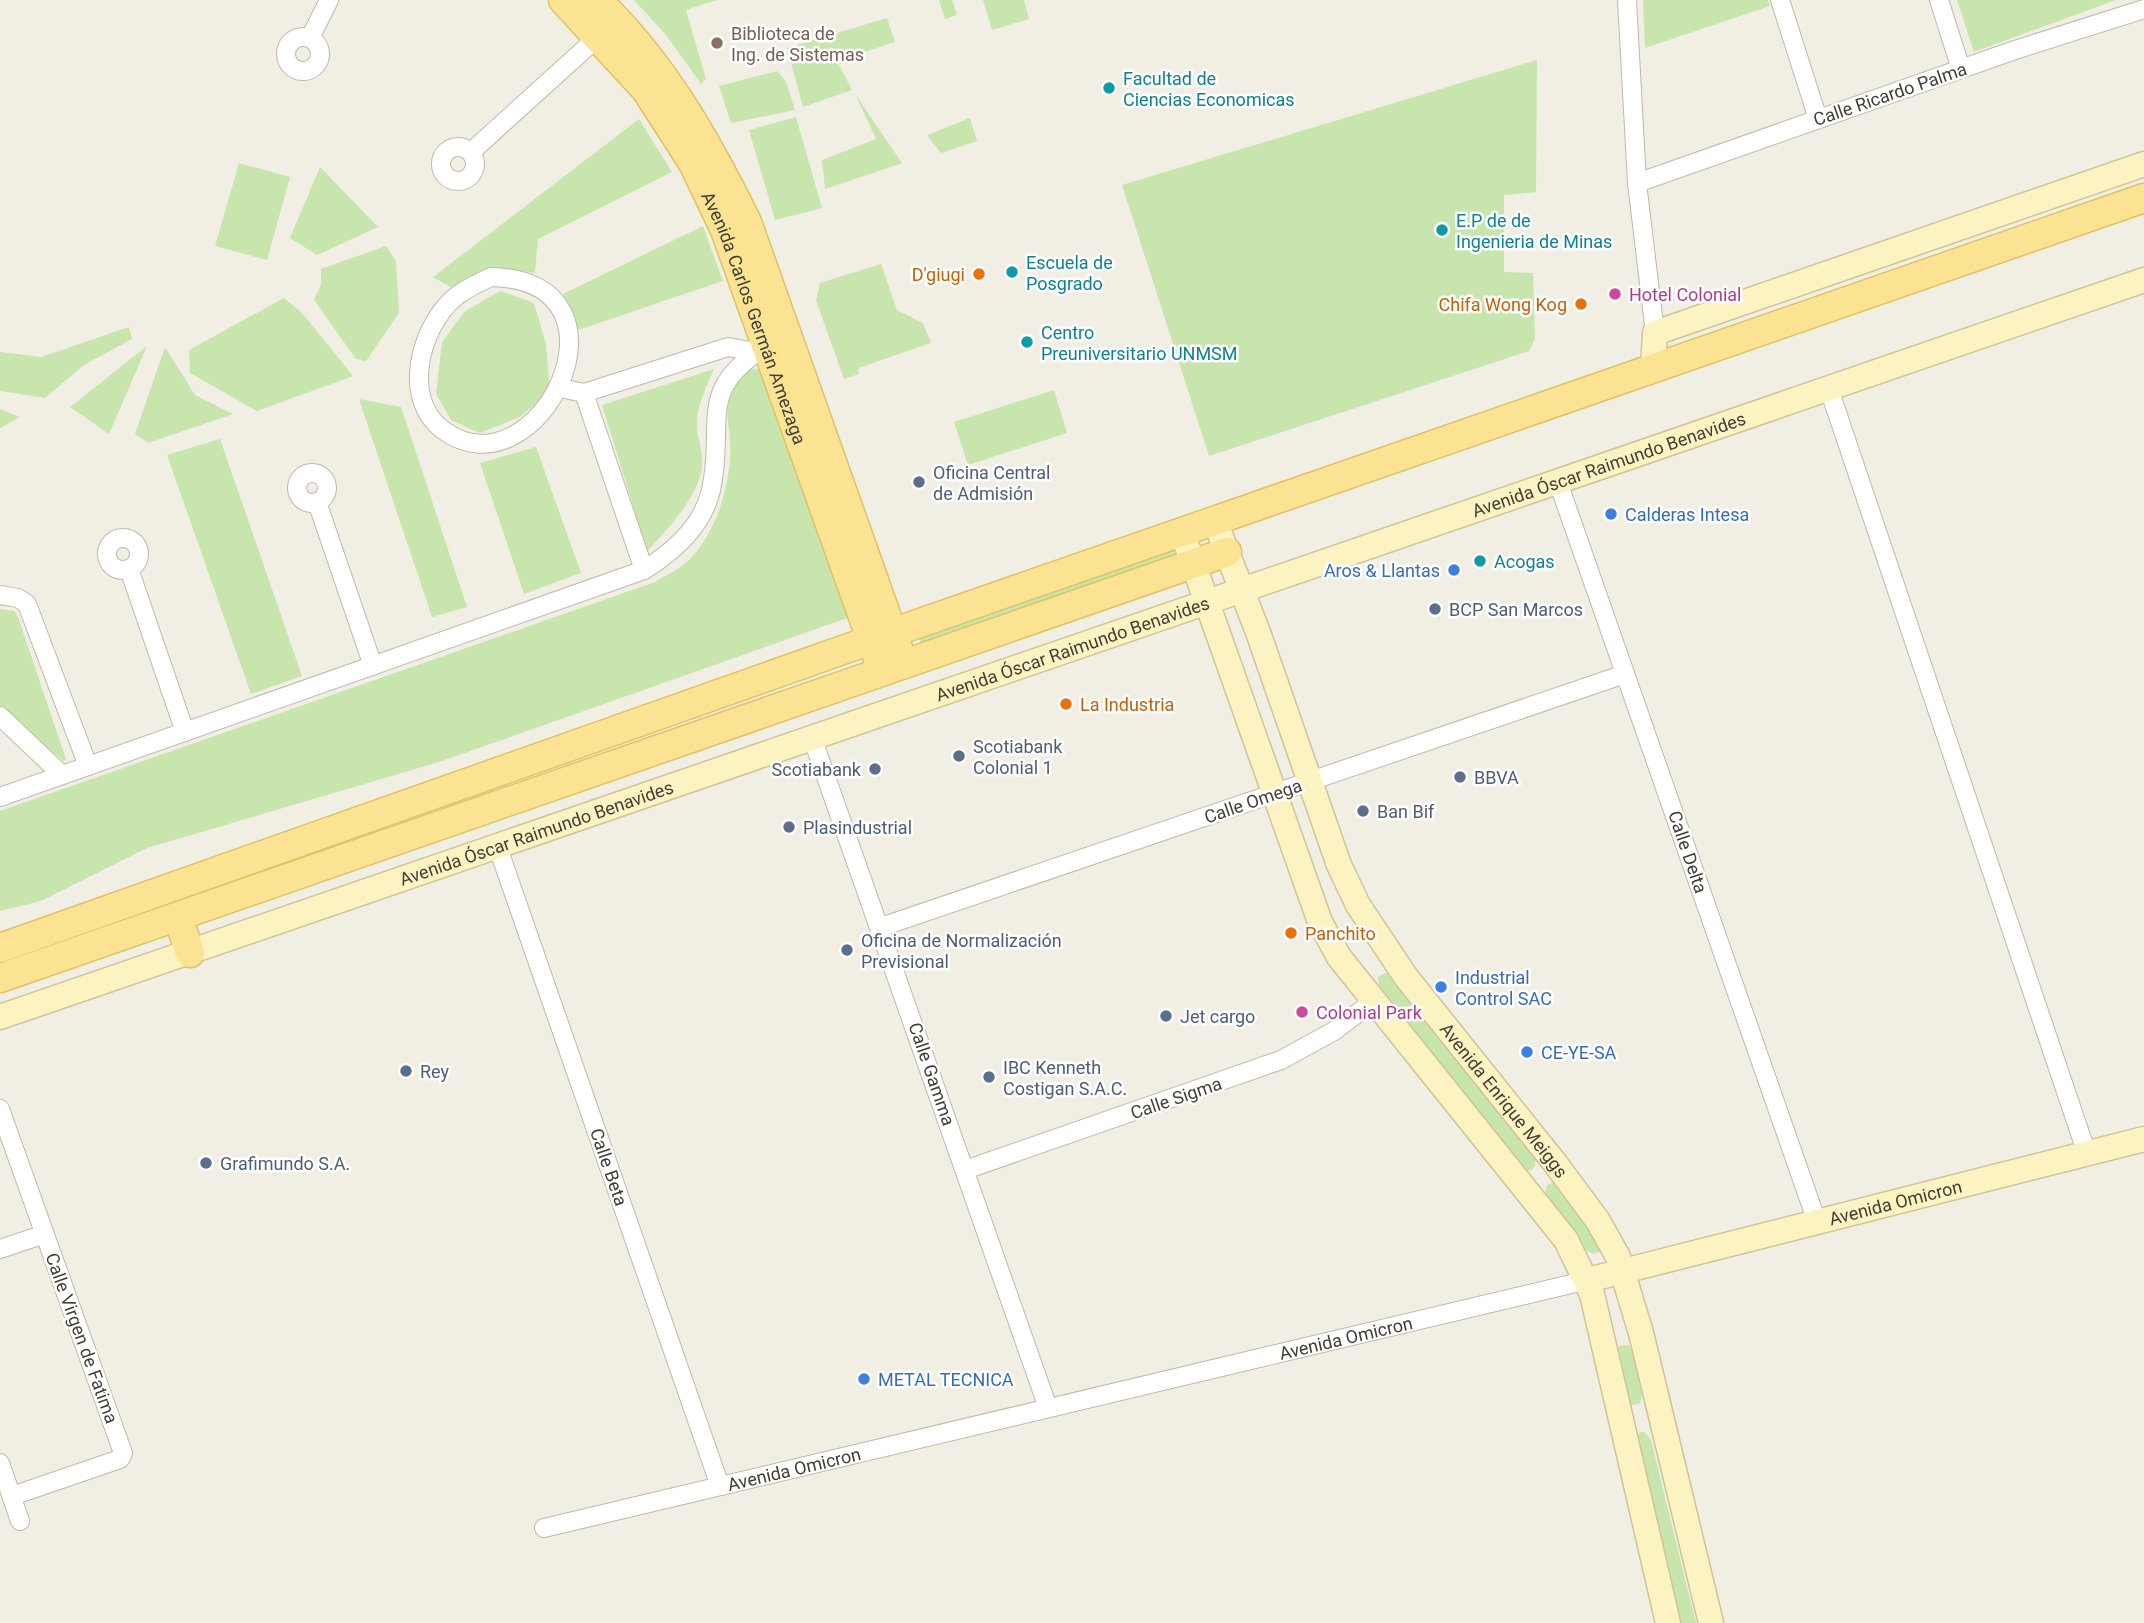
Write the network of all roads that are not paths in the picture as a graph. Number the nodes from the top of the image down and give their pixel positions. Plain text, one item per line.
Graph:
1 (328, 0) edge
2 (563, 0) edge
3 (597, 0) edge
4 (1627, 0) edge
5 (1780, 0) edge
6 (1939, 0) edge
7 (2144, 9) edge
8 (599, 36) junction
9 (310, 38) dead end
10 (1961, 69) junction
11 (1818, 119) junction
12 (471, 152) dead end
13 (2144, 164) edge
14 (1637, 183) junction
15 (2144, 198) edge
16 (2143, 285) edge
17 (1655, 333) junction
18 (762, 349) junction
19 (1653, 367) junction
20 (560, 387) junction
21 (1829, 389) junction
22 (584, 393) junction
23 (1558, 482) junction
24 (317, 502) dead end
25 (1215, 521) junction
26 (1182, 532) junction
27 (1227, 552) junction
28 (1193, 563) junction
29 (129, 569) dead end
30 (644, 570) junction
31 (1242, 591) junction
32 (0, 595) edge
33 (1206, 603) junction
34 (882, 636) junction
35 (373, 666) junction
36 (893, 667) junction
37 (1626, 674) junction
38 (0, 716) edge
39 (185, 732) junction
40 (813, 740) junction
41 (88, 766) junction
42 (62, 775) junction
43 (1309, 782) junction
44 (1273, 794) junction
45 (0, 797) edge
46 (498, 848) junction
47 (178, 917) junction
48 (881, 927) junction
49 (0, 948) edge
50 (190, 953) junction
51 (0, 978) edge
52 (1375, 1000) junction
53 (0, 1017) edge
54 (0, 1109) edge
55 (2144, 1139) edge
56 (2087, 1154) junction
57 (1555, 1163) junction
58 (965, 1170) junction
59 (1525, 1187) junction
60 (1817, 1222) junction
61 (45, 1234) junction
62 (0, 1249) edge
63 (1623, 1270) junction
64 (1588, 1280) junction
65 (1641, 1334) junction
66 (1604, 1342) junction
67 (1048, 1408) junction
68 (0, 1463) edge
69 (720, 1486) junction
70 (12, 1496) junction
71 (20, 1521) dead end
72 (544, 1528) dead end
73 (1668, 1623) edge
74 (1711, 1623) edge

1 - 9 street
2 - 8 main road, Avenida Carlos Germán Amezaga
3 - 34 main road, Avenida Carlos Germán Amezaga
4 - 14 street
5 - 11 street
6 - 10 street
7 - 10 street, Calle Ricardo Palma
8 - 12 street
8 - 18 main road, Avenida Carlos Germán Amezaga
10 - 11 street, Calle Ricardo Palma
11 - 14 street, Calle Ricardo Palma
13 - 17 main road
14 - 17 street
15 - 19 main road
16 - 21 main road, Avenida Óscar Raimundo Benavides
17 - 19 main road
18 - 22 street
18 - 30 street
18 - 34 main road, Avenida Carlos Germán Amezaga
19 - 25 main road
20 - 20 street
20 - 22 street
21 - 23 main road, Avenida Óscar Raimundo Benavides
21 - 56 street
22 - 30 street
23 - 31 main road, Avenida Óscar Raimundo Benavides
23 - 37 street, Calle Delta
24 - 35 street
25 - 26 main road
25 - 27 main road, Avenida Enrique Meiggs
26 - 28 main road, Avenida Enrique Meiggs
26 - 34 main road
27 - 28 main road
27 - 31 main road, Avenida Enrique Meiggs
28 - 33 main road, Avenida Enrique Meiggs
28 - 36 main road
29 - 39 street
30 - 35 street
31 - 33 main road, Avenida Óscar Raimundo Benavides
31 - 43 main road, Avenida Enrique Meiggs
32 - 41 street
33 - 40 main road, Avenida Óscar Raimundo Benavides
33 - 44 main road, Avenida Enrique Meiggs
34 - 36 main road, Avenida Carlos Germán Amezaga
34 - 49 main road
35 - 39 street
36 - 47 main road
37 - 43 street, Calle Omega
37 - 60 street, Calle Delta
38 - 42 street
39 - 41 street
40 - 46 main road, Avenida Óscar Raimundo Benavides
40 - 48 street, Calle Gamma
41 - 42 street
42 - 45 street
43 - 44 street, Calle Omega
43 - 57 main road, Avenida Enrique Meiggs
44 - 48 street, Calle Omega
44 - 52 main road, Avenida Enrique Meiggs
46 - 50 main road, Avenida Óscar Raimundo Benavides
46 - 69 street, Calle Beta
47 - 50 main road
47 - 51 main road
48 - 58 street, Calle Gamma
50 - 53 main road, Avenida Óscar Raimundo Benavides
52 - 58 street, Calle Sigma
52 - 59 main road, Avenida Enrique Meiggs
54 - 61 street, Calle Virgen de Fatima
55 - 56 main road, Avenida Omicron
56 - 60 main road, Avenida Omicron
57 - 59 main road
57 - 63 main road, Avenida Enrique Meiggs
58 - 67 street, Calle Gamma
59 - 64 main road, Avenida Enrique Meiggs
60 - 63 main road, Avenida Omicron
61 - 62 street
61 - 70 street, Calle Virgen de Fatima
63 - 64 main road, Avenida Omicron
63 - 65 main road, Avenida Enrique Meiggs
64 - 66 main road, Avenida Enrique Meiggs
64 - 67 street, Avenida Omicron
65 - 66 main road
65 - 74 main road, Avenida Enrique Meiggs
66 - 73 main road, Avenida Enrique Meiggs
67 - 69 street, Avenida Omicron
68 - 70 street
69 - 72 street, Avenida Omicron
70 - 71 street

